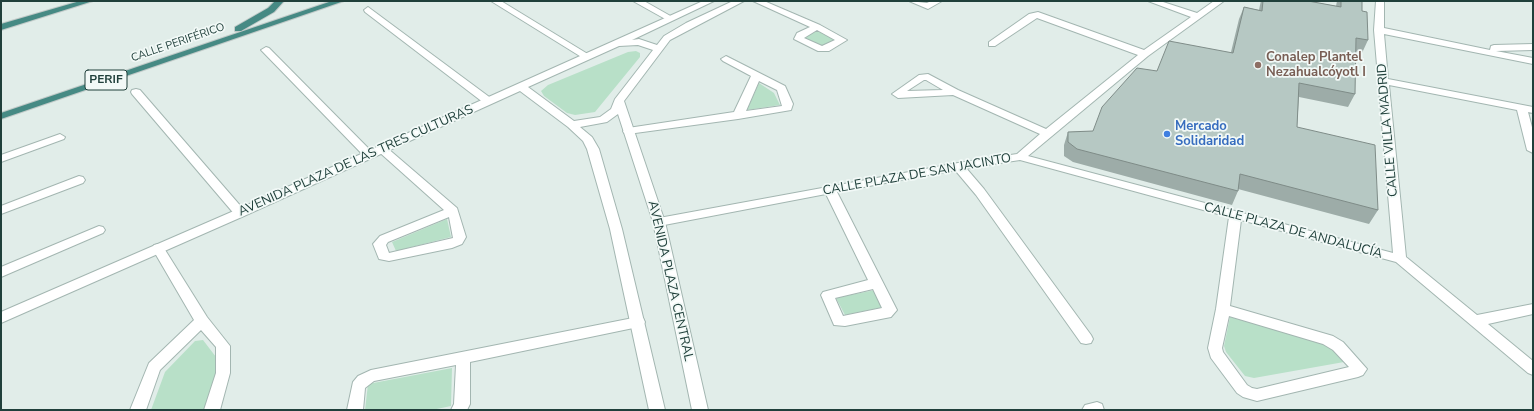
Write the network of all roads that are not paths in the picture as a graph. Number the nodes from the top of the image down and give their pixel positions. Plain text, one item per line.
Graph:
1 (280, 1) edge
2 (340, 1) edge
3 (495, 1) edge
4 (637, 1) edge
5 (710, 1) edge
6 (740, 1) edge
7 (757, 1) edge
8 (914, 1) edge
9 (938, 1) edge
10 (1152, 1) edge
11 (1220, 1) edge
12 (1380, 1) edge
13 (87, 2) edge
14 (368, 10) dead end
15 (1196, 16) junction
16 (670, 18) junction
17 (1, 27) edge
18 (816, 27) dead end
19 (1379, 30) junction
20 (211, 44) junction
21 (613, 44) junction
22 (992, 44) dead end
23 (1533, 47) edge
24 (1475, 48) junction
25 (658, 49) junction
26 (266, 50) dead end
27 (1145, 54) junction
28 (586, 56) junction
29 (726, 59) dead end
30 (1533, 61) edge
31 (757, 75) junction
32 (1384, 81) junction
33 (521, 87) junction
34 (136, 92) dead end
35 (954, 92) dead end
36 (488, 101) junction
37 (619, 101) junction
38 (1521, 107) junction
39 (1533, 110) edge
40 (1, 116) edge
41 (738, 116) junction
42 (572, 124) junction
43 (628, 131) junction
44 (1047, 132) junction
45 (60, 137) dead end
46 (382, 149) junction
47 (1533, 150) edge
48 (369, 155) junction
49 (1020, 157) junction
50 (1, 158) edge
51 (958, 166) junction
52 (79, 180) dead end
53 (830, 190) junction
54 (1, 210) edge
55 (453, 211) junction
56 (240, 213) junction
57 (1235, 216) junction
58 (659, 222) junction
59 (99, 230) dead end
60 (158, 248) junction
61 (1400, 259) junction
62 (1, 272) edge
63 (876, 283) junction
64 (1223, 309) junction
65 (1533, 309) edge
66 (1, 318) edge
67 (202, 321) junction
68 (1475, 321) junction
69 (638, 322) junction
70 (1086, 339) dead end
71 (463, 358) junction
72 (1533, 369) edge
73 (138, 410) edge
74 (212, 410) edge
75 (355, 410) edge
76 (459, 410) edge
77 (657, 410) edge
78 (700, 410) edge

1 - 20 highway
2 - 20 highway, CALLE PERIFÉRICO / PERIF
3 - 28 street
4 - 16 street
5 - 16 street, AVENIDA PLAZA DE LAS TRES CULTURAS
6 - 25 street
7 - 18 street
8 - 9 street
10 - 15 street
11 - 15 street, CALLE PLAZA DE SAN JACINTO
12 - 19 street, CALLE VILLA MADRID
13 - 17 highway
14 - 36 street
15 - 27 street, CALLE PLAZA DE SAN JACINTO
16 - 21 street, AVENIDA PLAZA DE LAS TRES CULTURAS
19 - 24 street
19 - 32 street, CALLE VILLA MADRID
20 - 40 highway, CALLE PERIFÉRICO / PERIF
21 - 25 street
21 - 28 street, AVENIDA PLAZA DE LAS TRES CULTURAS
22 - 27 street
23 - 24 street
24 - 30 street
25 - 37 street
26 - 48 street
27 - 44 street, CALLE PLAZA DE SAN JACINTO
28 - 33 street, AVENIDA PLAZA DE LAS TRES CULTURAS
29 - 31 street
31 - 41 street
31 - 41 street
32 - 38 street
32 - 61 street, CALLE VILLA MADRID
33 - 36 street, AVENIDA PLAZA DE LAS TRES CULTURAS
33 - 42 street
34 - 56 street
35 - 44 street
36 - 46 street, AVENIDA PLAZA DE LAS TRES CULTURAS
37 - 42 street
37 - 43 street, AVENIDA PLAZA CENTRAL
38 - 39 street
38 - 47 street
41 - 43 street
42 - 69 street
43 - 58 street, AVENIDA PLAZA CENTRAL
44 - 49 street, CALLE PLAZA DE SAN JACINTO
45 - 50 street
46 - 48 street, AVENIDA PLAZA DE LAS TRES CULTURAS
46 - 55 street
48 - 56 street, AVENIDA PLAZA DE LAS TRES CULTURAS
49 - 51 street, CALLE PLAZA DE SAN JACINTO
49 - 57 street, CALLE PLAZA DE ANDALUCÍA
51 - 53 street, CALLE PLAZA DE SAN JACINTO
51 - 70 street
52 - 54 street
53 - 58 street, CALLE PLAZA DE SAN JACINTO
53 - 63 street
55 - 55 street
56 - 60 street, AVENIDA PLAZA DE LAS TRES CULTURAS
57 - 61 street, CALLE PLAZA DE ANDALUCÍA
57 - 64 street
58 - 78 street, AVENIDA PLAZA CENTRAL
59 - 62 street
60 - 66 street, AVENIDA PLAZA DE LAS TRES CULTURAS
60 - 67 street
61 - 68 street, CALLE PLAZA DE ANDALUCÍA
63 - 63 street
64 - 64 street
65 - 68 street
67 - 73 street
67 - 74 street
68 - 72 street, CALLE PLAZA DE ANDALUCÍA
69 - 71 street
69 - 77 street
71 - 75 street
71 - 76 street

